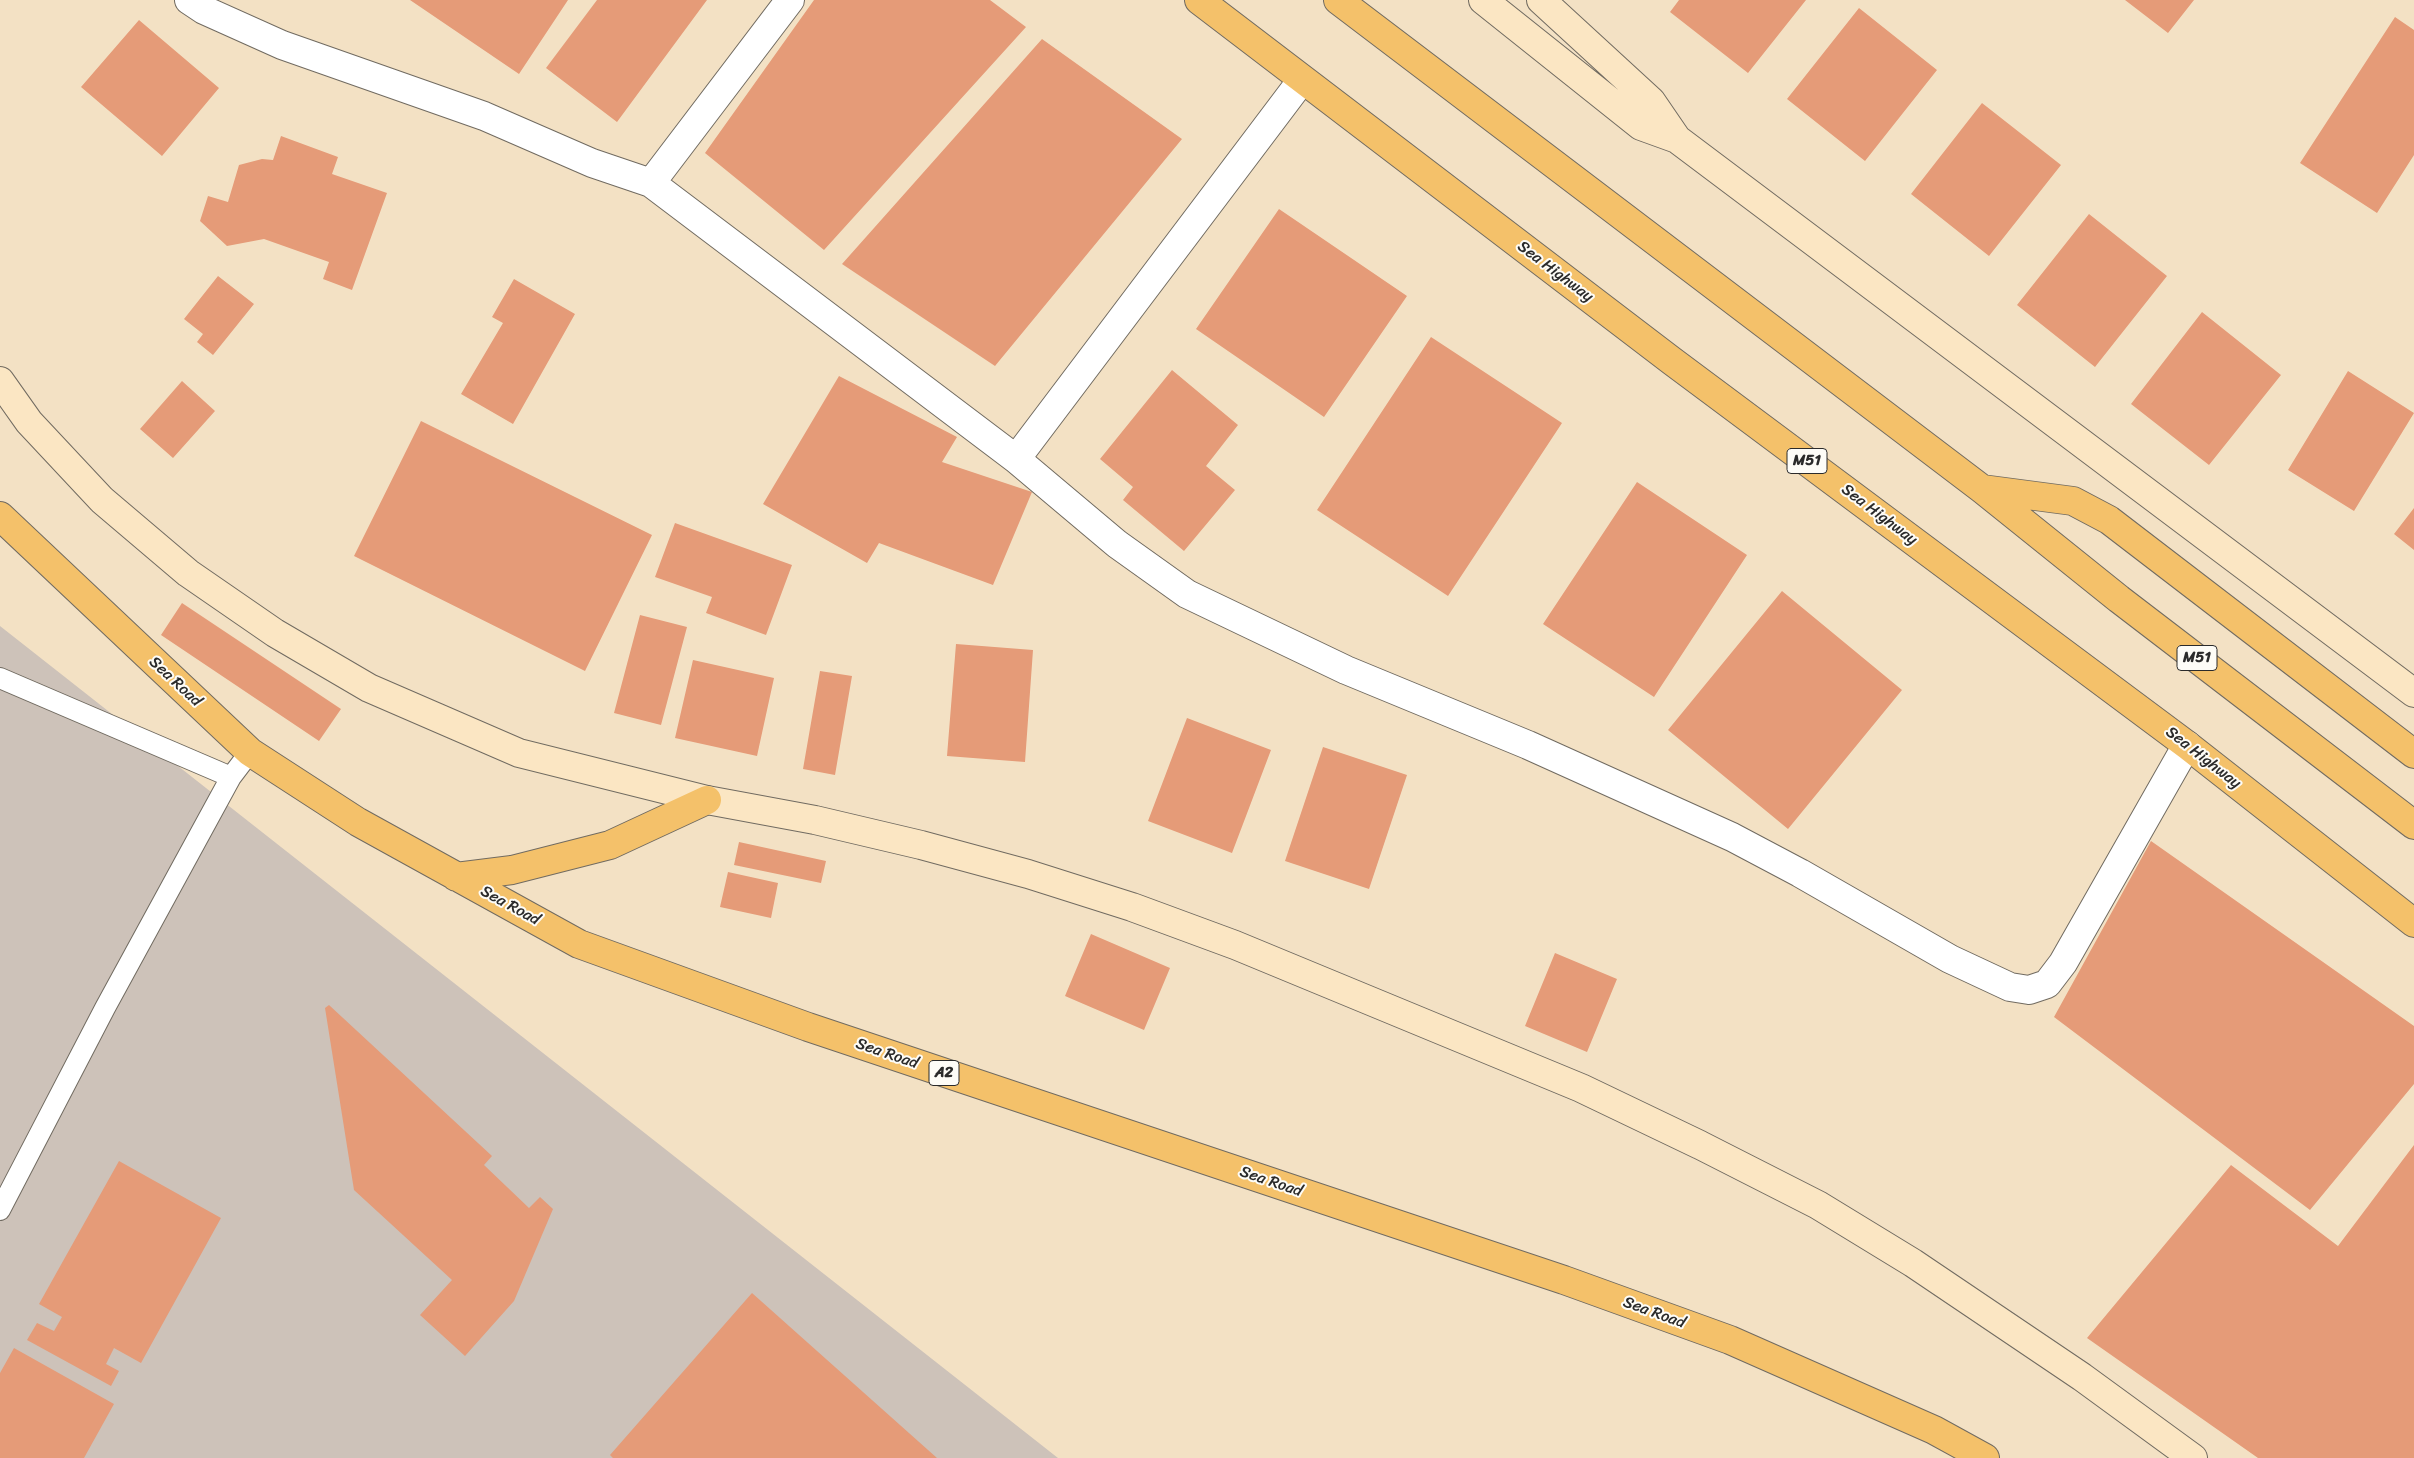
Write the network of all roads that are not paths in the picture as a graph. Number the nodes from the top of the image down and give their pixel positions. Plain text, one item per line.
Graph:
1 (189, 0) edge
2 (790, 0) edge
3 (1199, 0) edge
4 (1338, 0) edge
5 (1484, 0) edge
6 (1541, 0) edge
7 (1302, 80) junction
8 (1677, 139) junction
9 (652, 183) junction
10 (0, 380) edge
11 (1016, 460) junction
12 (1982, 488) junction
13 (0, 516) edge
14 (0, 678) edge
15 (2414, 693) edge
16 (2187, 745) junction
17 (250, 752) junction
18 (2414, 754) edge
19 (231, 778) junction
20 (707, 800) junction
21 (2414, 825) edge
22 (456, 876) junction
23 (2414, 923) edge
24 (0, 1210) edge
25 (1985, 1458) edge
26 (2193, 1458) edge

1 - 9 street
2 - 9 street
3 - 7 main road, Sea Highway / M51
4 - 12 main road, M51
5 - 8 main road
6 - 8 main road
7 - 11 street
7 - 16 main road, Sea Highway / M51
8 - 15 main road
9 - 11 street
10 - 20 main road
11 - 16 street
12 - 18 main road
12 - 21 main road, M51
13 - 17 main road, Sea Road / A2
14 - 19 lane
16 - 23 main road, Sea Highway / M51
17 - 19 lane
17 - 22 main road, Sea Road / A2
19 - 24 lane
20 - 22 main road
20 - 26 main road
22 - 25 main road, Sea Road / A2

